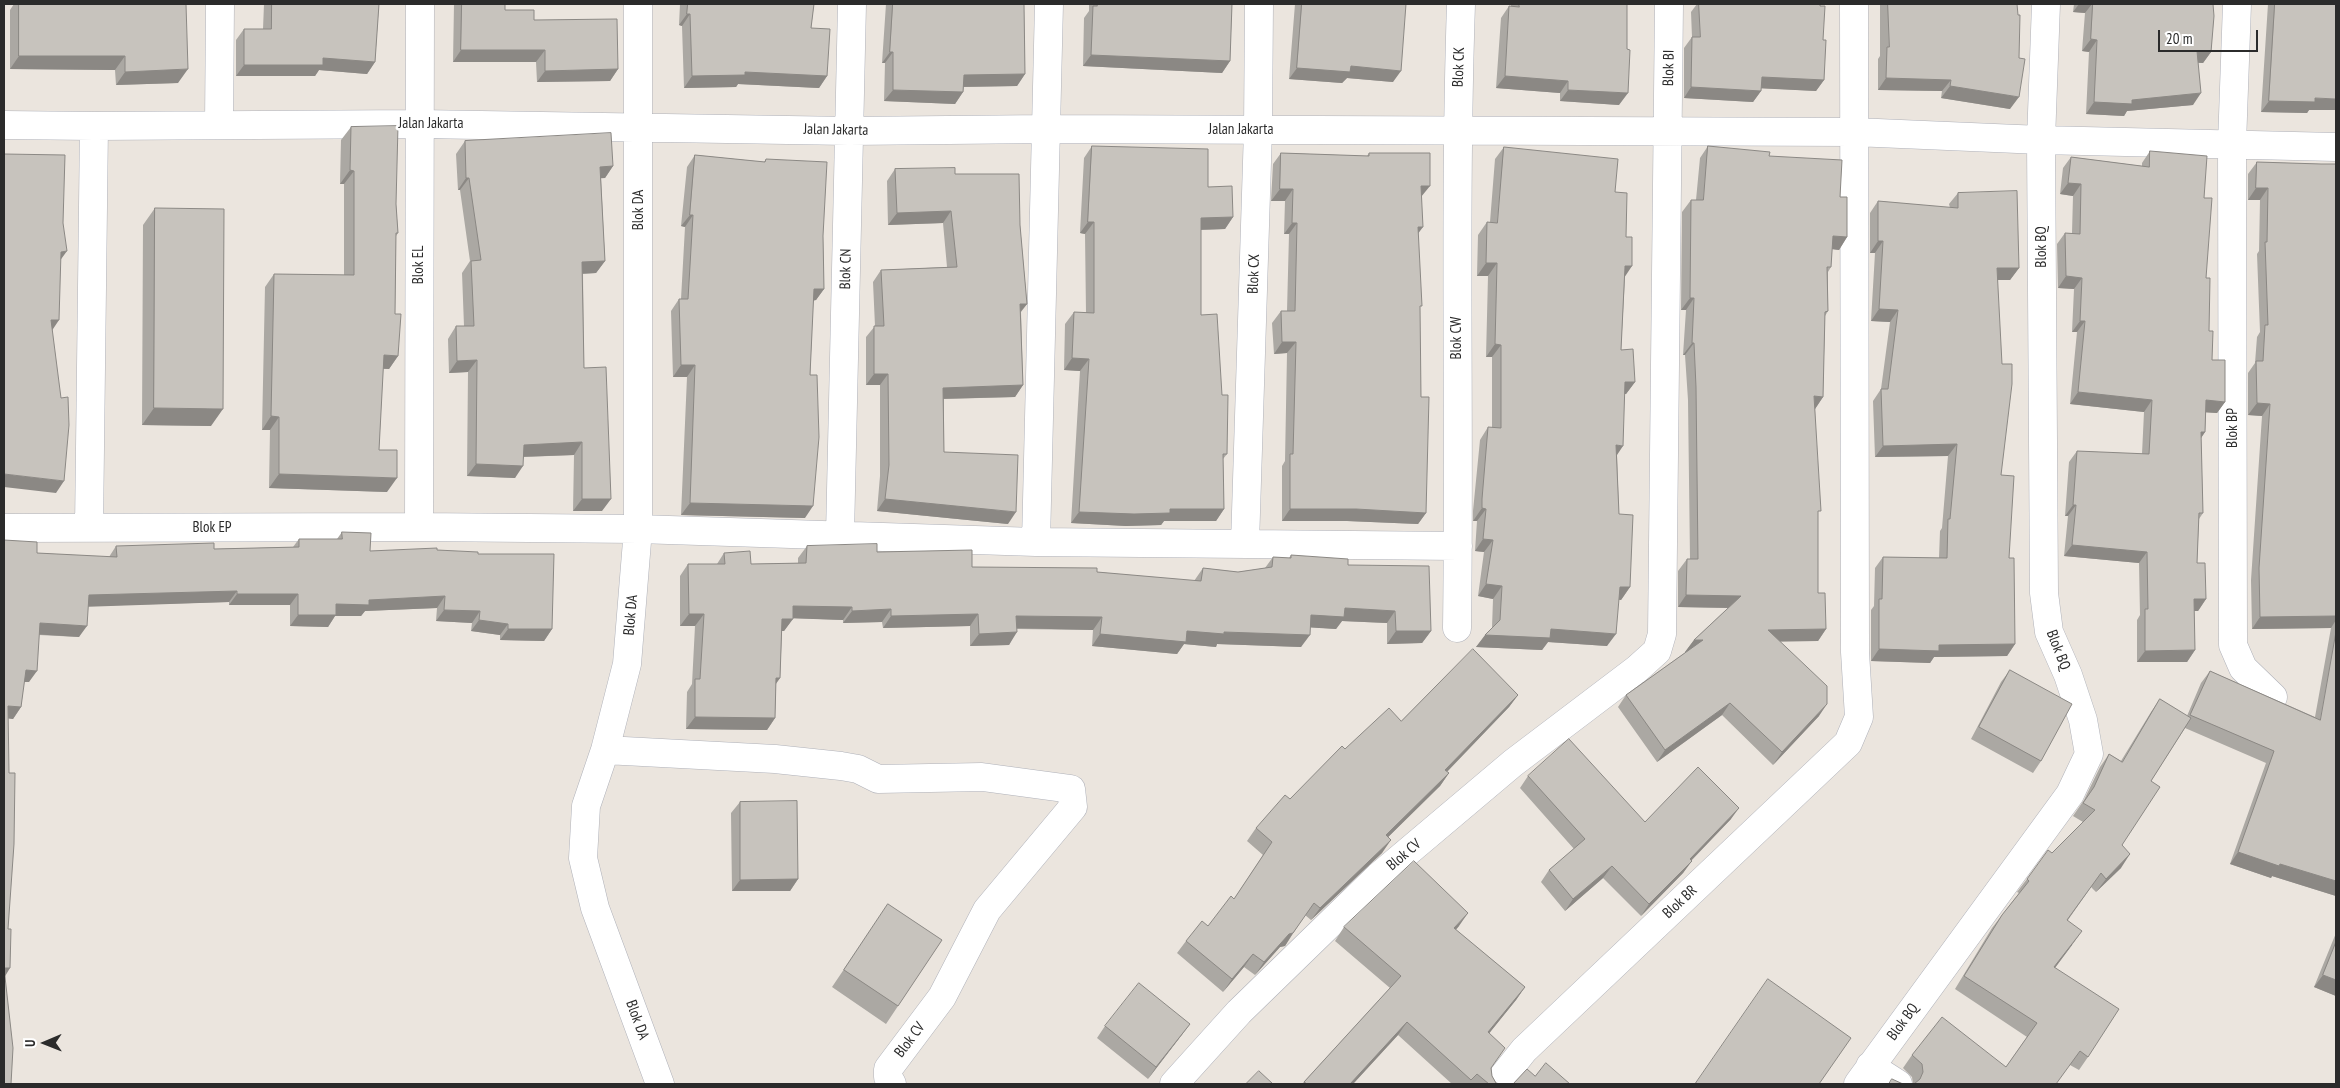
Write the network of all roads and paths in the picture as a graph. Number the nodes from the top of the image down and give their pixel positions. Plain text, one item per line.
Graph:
1 (220, 4) edge
2 (420, 4) edge
3 (638, 4) edge
4 (852, 4) edge
5 (1049, 4) edge
6 (1259, 4) edge
7 (1460, 4) edge
8 (1670, 4) edge
9 (1854, 4) edge
10 (2046, 4) edge
11 (2237, 4) edge
12 (4, 124) edge
13 (420, 124) junction
14 (219, 125) junction
15 (94, 126) junction
16 (639, 126) junction
17 (1047, 129) junction
18 (849, 130) junction
19 (1258, 130) junction
20 (1457, 130) junction
21 (1854, 132) junction
22 (1668, 133) junction
23 (2041, 140) junction
24 (2232, 144) junction
25 (2336, 147) edge
26 (419, 527) junction
27 (4, 528) edge
28 (90, 528) junction
29 (638, 529) junction
30 (840, 535) junction
31 (1036, 542) junction
32 (1245, 544) junction
33 (1458, 546) junction
34 (1456, 628) dead end
35 (1657, 651) joint
36 (2273, 697) edge
37 (605, 750) junction
38 (1864, 1075) edge
39 (660, 1084) edge
40 (892, 1084) edge
41 (1174, 1084) edge
42 (1497, 1084) edge
43 (1898, 1084) edge

1 - 14 street
2 - 13 street, Blok EL
3 - 16 street, Blok DA
4 - 18 street, Blok CN
5 - 17 street
6 - 19 street, Blok CX
7 - 20 street, Blok CK
8 - 22 street, Blok BI
9 - 21 street
10 - 23 street, Blok BQ
11 - 24 street, Blok BP
12 - 15 street, Jalan Jakarta
13 - 14 street, Jalan Jakarta
13 - 16 street, Jalan Jakarta
13 - 26 street, Blok EL
14 - 15 street, Jalan Jakarta
15 - 28 street
16 - 18 street, Jalan Jakarta
16 - 29 street, Blok DA
17 - 18 street, Jalan Jakarta
17 - 19 street, Jalan Jakarta
17 - 31 street
18 - 30 street, Blok CN
19 - 20 street, Jalan Jakarta
19 - 32 street, Blok CX
20 - 22 street, Jalan Jakarta
20 - 33 street, Blok CW
21 - 22 street, Jalan Jakarta
21 - 23 street, Jalan Jakarta
21 - 42 street, Blok BR
22 - 35 street, Blok BI
23 - 24 street, Jalan Jakarta
23 - 38 street, Blok BQ
24 - 25 street, Jalan Jakarta
24 - 36 street, Blok BP
26 - 28 street, Blok EP
26 - 29 street, Blok EP
27 - 28 street, Blok EP
29 - 30 street, Blok EP
29 - 37 street, Blok DA
30 - 31 street, Blok EP
31 - 32 street, Blok EP
32 - 33 street, Blok EP
33 - 34 street, Blok CW
35 - 41 street, Blok CV
37 - 39 street, Blok DA
37 - 40 street, Blok CV
38 - 43 street

